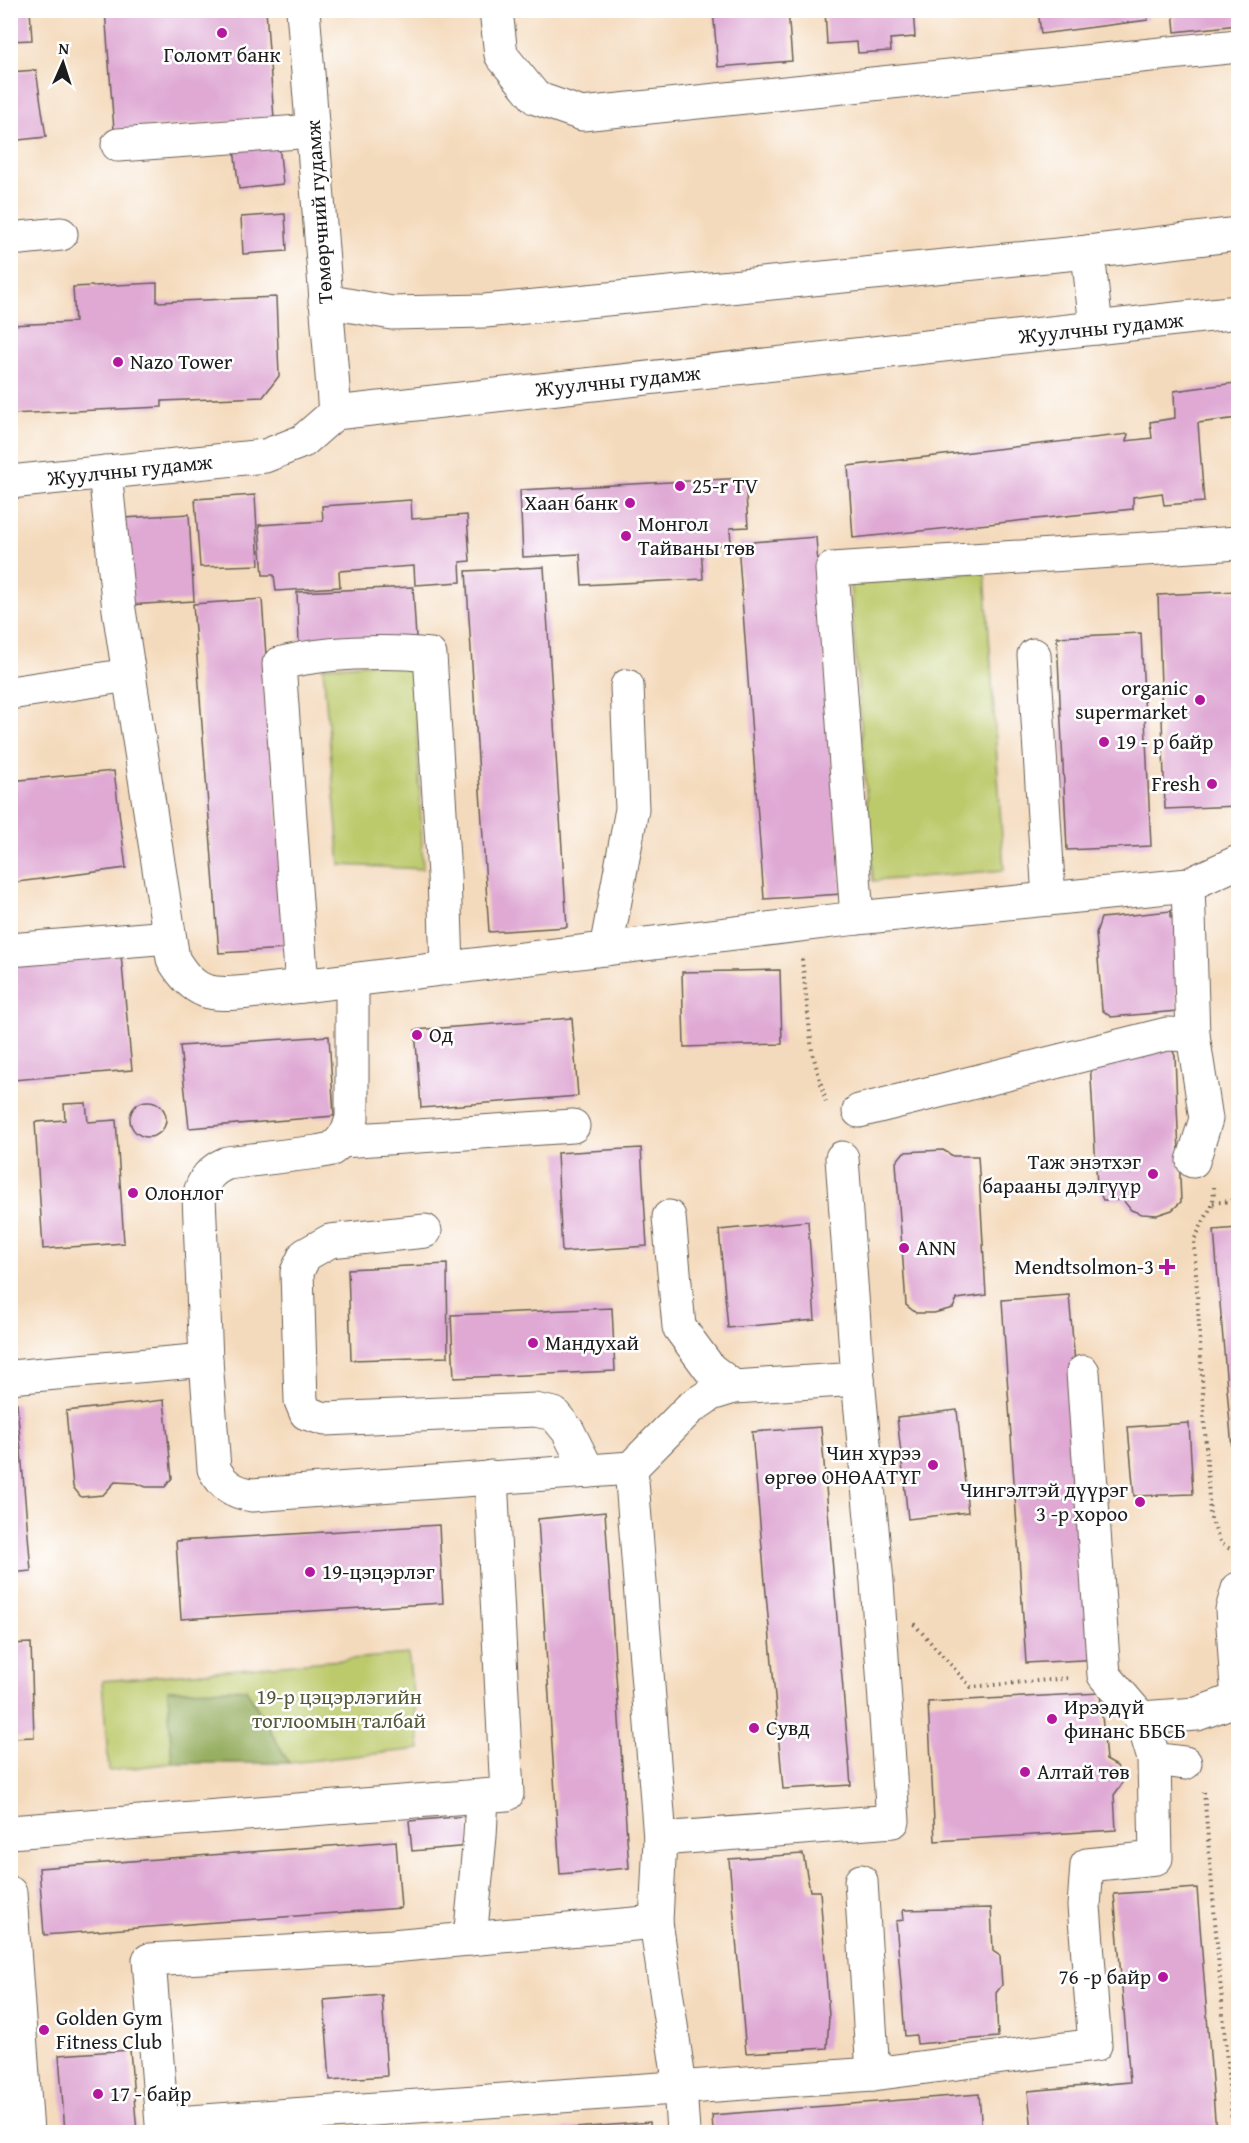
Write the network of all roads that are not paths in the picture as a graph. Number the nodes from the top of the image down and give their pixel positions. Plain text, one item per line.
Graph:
1 (303, 10) edge
2 (496, 10) edge
3 (1239, 46) edge
4 (313, 131) junction
5 (118, 144) dead end
6 (61, 234) dead end
7 (1239, 234) edge
8 (10, 239) edge
9 (1088, 252) junction
10 (325, 301) junction
11 (1239, 312) edge
12 (1096, 328) junction
13 (335, 413) junction
14 (105, 472) junction
15 (10, 482) edge
16 (1239, 543) edge
17 (1034, 655) dead end
18 (129, 675) junction
19 (627, 686) dead end
20 (10, 693) edge
21 (1239, 862) edge
22 (1188, 885) junction
23 (1049, 899) junction
24 (857, 918) junction
25 (169, 937) junction
26 (606, 949) junction
27 (10, 950) edge
28 (447, 969) junction
29 (352, 981) junction
30 (302, 986) junction
31 (1193, 1035) junction
32 (860, 1111) dead end
33 (573, 1126) dead end
34 (341, 1141) junction
35 (842, 1158) dead end
36 (1204, 1172) road end
37 (669, 1217) dead end
38 (425, 1231) dead end
39 (206, 1360) junction
40 (1083, 1372) dead end
41 (10, 1377) edge
42 (858, 1379) junction
43 (734, 1387) junction
44 (631, 1468) junction
45 (588, 1471) junction
46 (491, 1477) junction
47 (1239, 1588) edge
48 (1238, 1701) edge
49 (1142, 1718) junction
50 (482, 1797) junction
51 (10, 1832) edge
52 (660, 1839) junction
53 (861, 1881) dead end
54 (10, 1893) edge
55 (656, 1922) junction
56 (470, 1939) junction
57 (873, 2074) junction
58 (680, 2087) junction
59 (27, 2133) edge
60 (682, 2133) edge

1 - 4 street, Төмөрчний гудамж
2 - 3 street
4 - 5 street
4 - 10 street, Төмөрчний гудамж
6 - 8 street
7 - 9 street
9 - 10 street
9 - 12 street
10 - 13 street, Төмөрчний гудамж
11 - 12 street, Жуулчны гудамж
12 - 13 street, Жуулчны гудамж
13 - 14 street, Жуулчны гудамж
14 - 15 street, Жуулчны гудамж
14 - 18 street
16 - 24 street
17 - 23 street
18 - 20 street
18 - 25 street
19 - 26 street
21 - 22 street
22 - 23 street
22 - 31 street
23 - 24 street
24 - 26 street
25 - 27 street
25 - 30 street
26 - 28 street
28 - 29 street
28 - 30 street
29 - 30 street
29 - 34 street
31 - 32 street
31 - 36 street
33 - 34 street
34 - 39 street
35 - 42 street
37 - 43 street
38 - 45 street
39 - 41 street
39 - 46 street
40 - 49 street
42 - 43 street
42 - 52 street
43 - 44 street
44 - 45 street
44 - 52 street
45 - 46 street
46 - 50 street
47 - 48 street
48 - 49 street
49 - 57 street
50 - 51 street
50 - 56 street
52 - 55 street
53 - 57 street
54 - 59 street
55 - 56 street
55 - 58 street
56 - 58 street
57 - 58 street
58 - 60 street

